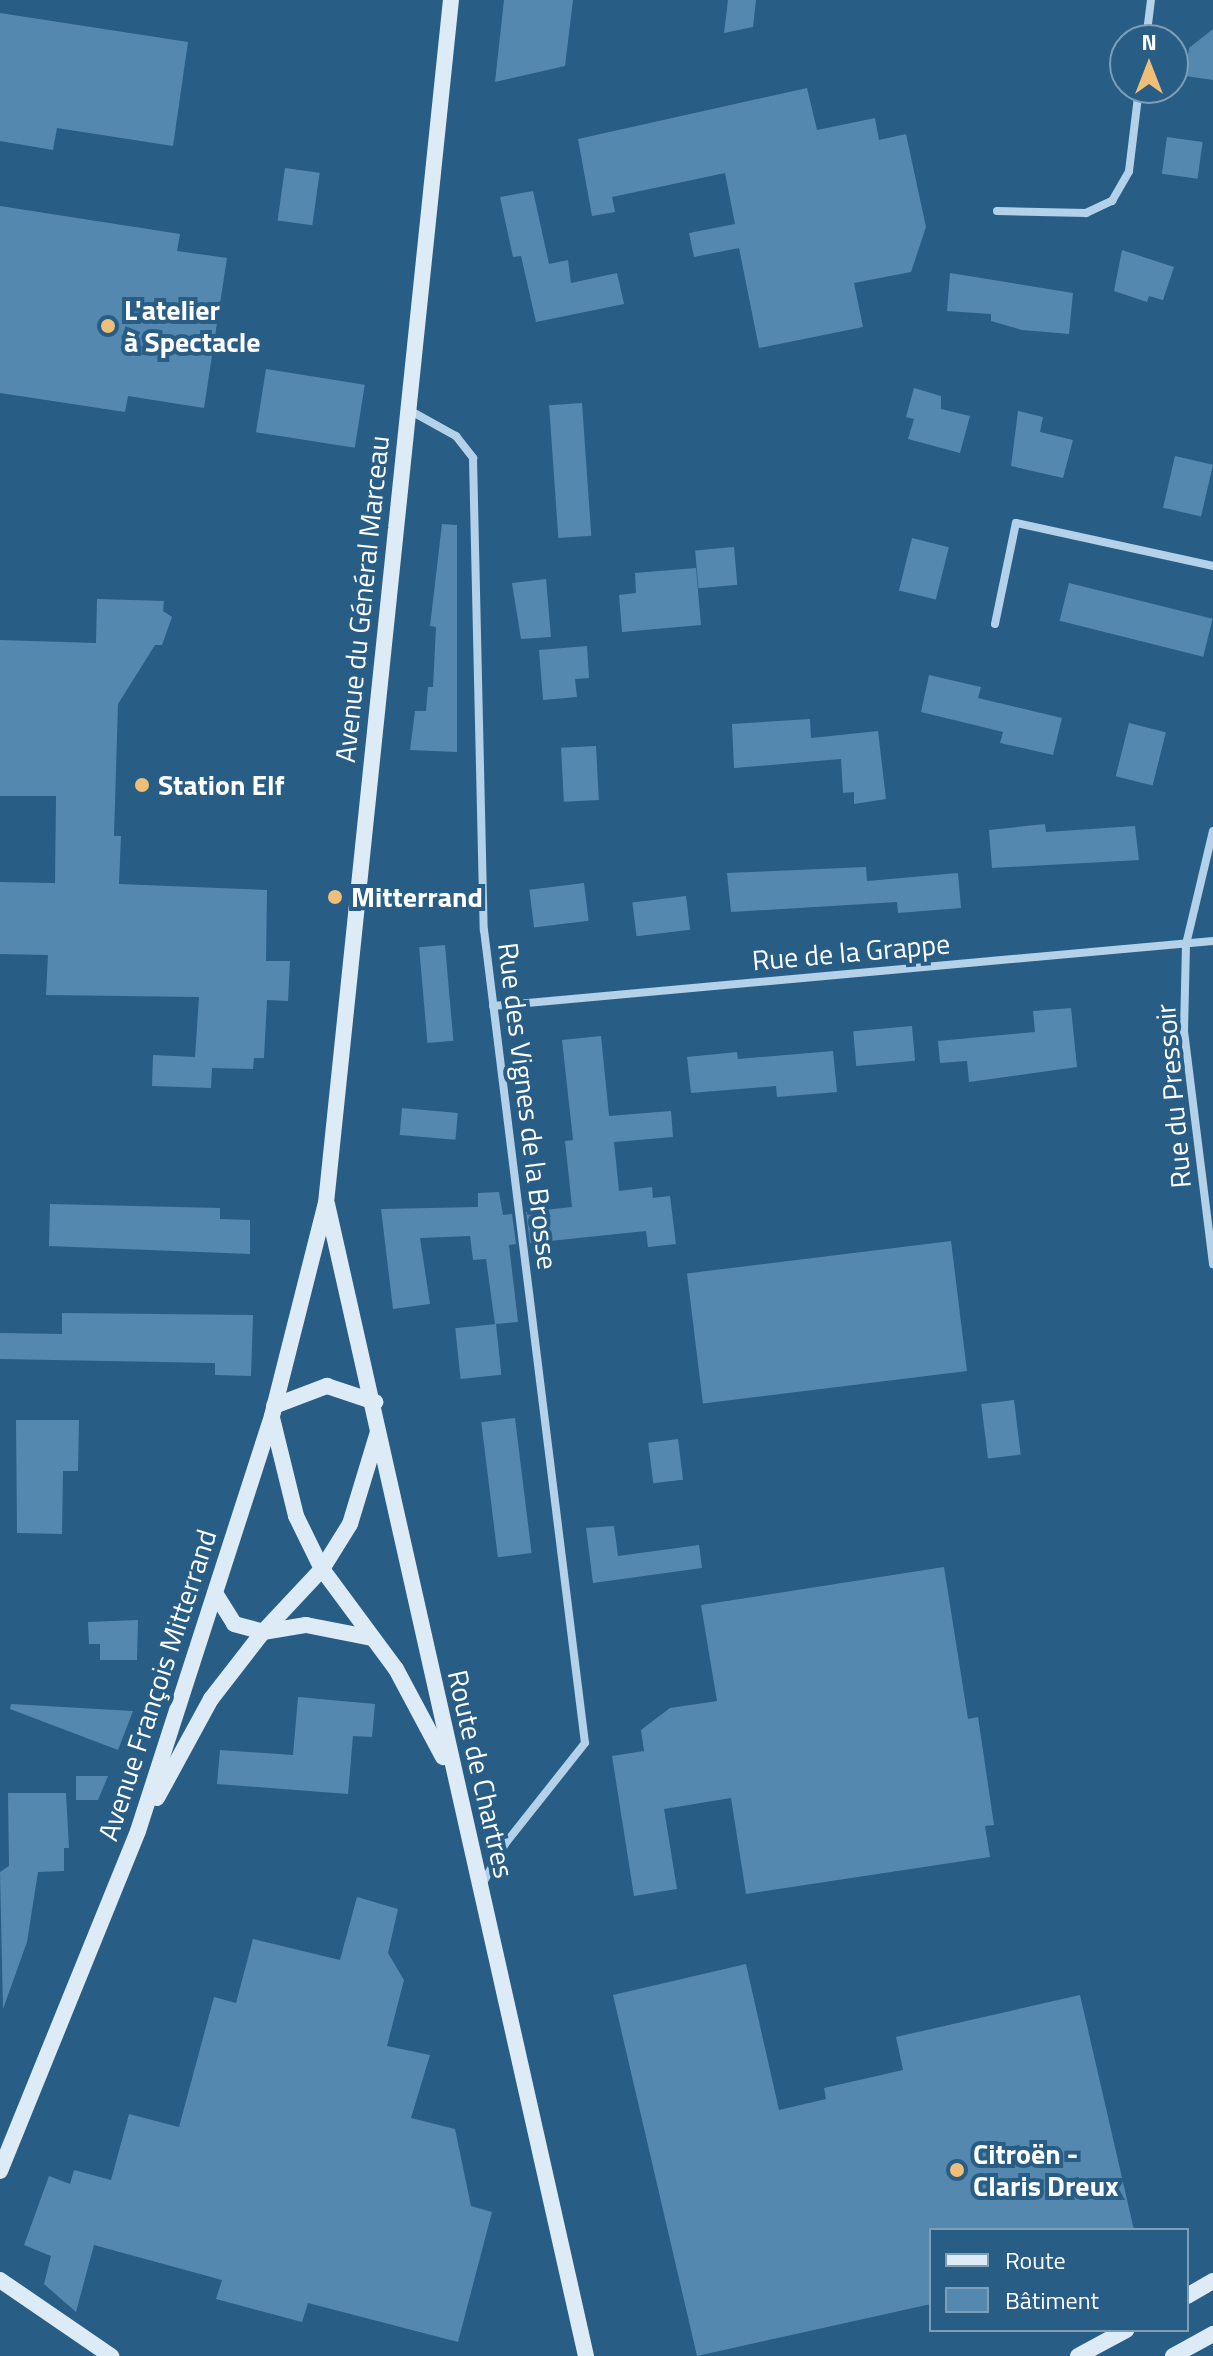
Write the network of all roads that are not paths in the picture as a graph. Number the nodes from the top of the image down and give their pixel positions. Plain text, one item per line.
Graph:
1 (451, 0) edge
2 (1151, 0) edge
3 (1148, 24) edge
4 (1137, 104) edge
5 (997, 211) dead end
6 (408, 410) junction
7 (1213, 566) edge
8 (995, 624) dead end
9 (1213, 831) edge
10 (1213, 941) edge
11 (1186, 944) junction
12 (493, 1006) junction
13 (326, 1203) junction
14 (1213, 1264) edge
15 (375, 1402) junction
16 (273, 1411) junction
17 (380, 1426) junction
18 (322, 1569) junction
19 (215, 1593) junction
20 (263, 1632) junction
21 (372, 1638) junction
22 (455, 1785) junction
23 (138, 1831) junction
24 (480, 1887) junction
25 (0, 2171) edge
26 (0, 2280) edge
27 (1213, 2281) edge
28 (1189, 2295) edge
29 (1122, 2332) edge
30 (1213, 2334) edge
31 (111, 2356) edge
32 (586, 2356) edge
33 (1078, 2356) edge
34 (1173, 2356) edge

1 - 6 main road, Avenue du Général Marceau
2 - 3 street
4 - 5 street
6 - 12 street, Rue des Vignes de la Brosse
6 - 13 main road, Avenue du Général Marceau
7 - 8 street
9 - 11 street, Rue du Pressoir
10 - 11 street, Rue de la Grappe
11 - 12 street, Rue de la Grappe
11 - 14 street, Rue du Pressoir
12 - 24 street, Rue des Vignes de la Brosse
13 - 15 main road, Route de Chartres
13 - 16 main road, Avenue François Mitterrand
15 - 16 main road
15 - 17 main road, Route de Chartres
16 - 18 main road
16 - 19 main road, Avenue François Mitterrand
17 - 18 main road
17 - 22 main road, Route de Chartres
18 - 20 main road
18 - 21 main road
19 - 20 main road
19 - 23 main road, Avenue François Mitterrand
20 - 21 main road
20 - 23 main road
21 - 22 main road
22 - 24 main road, Route de Chartres
23 - 25 main road, Avenue François Mitterrand
24 - 32 main road, Route de Chartres
26 - 31 main road
27 - 28 main road
29 - 33 main road
30 - 34 main road

